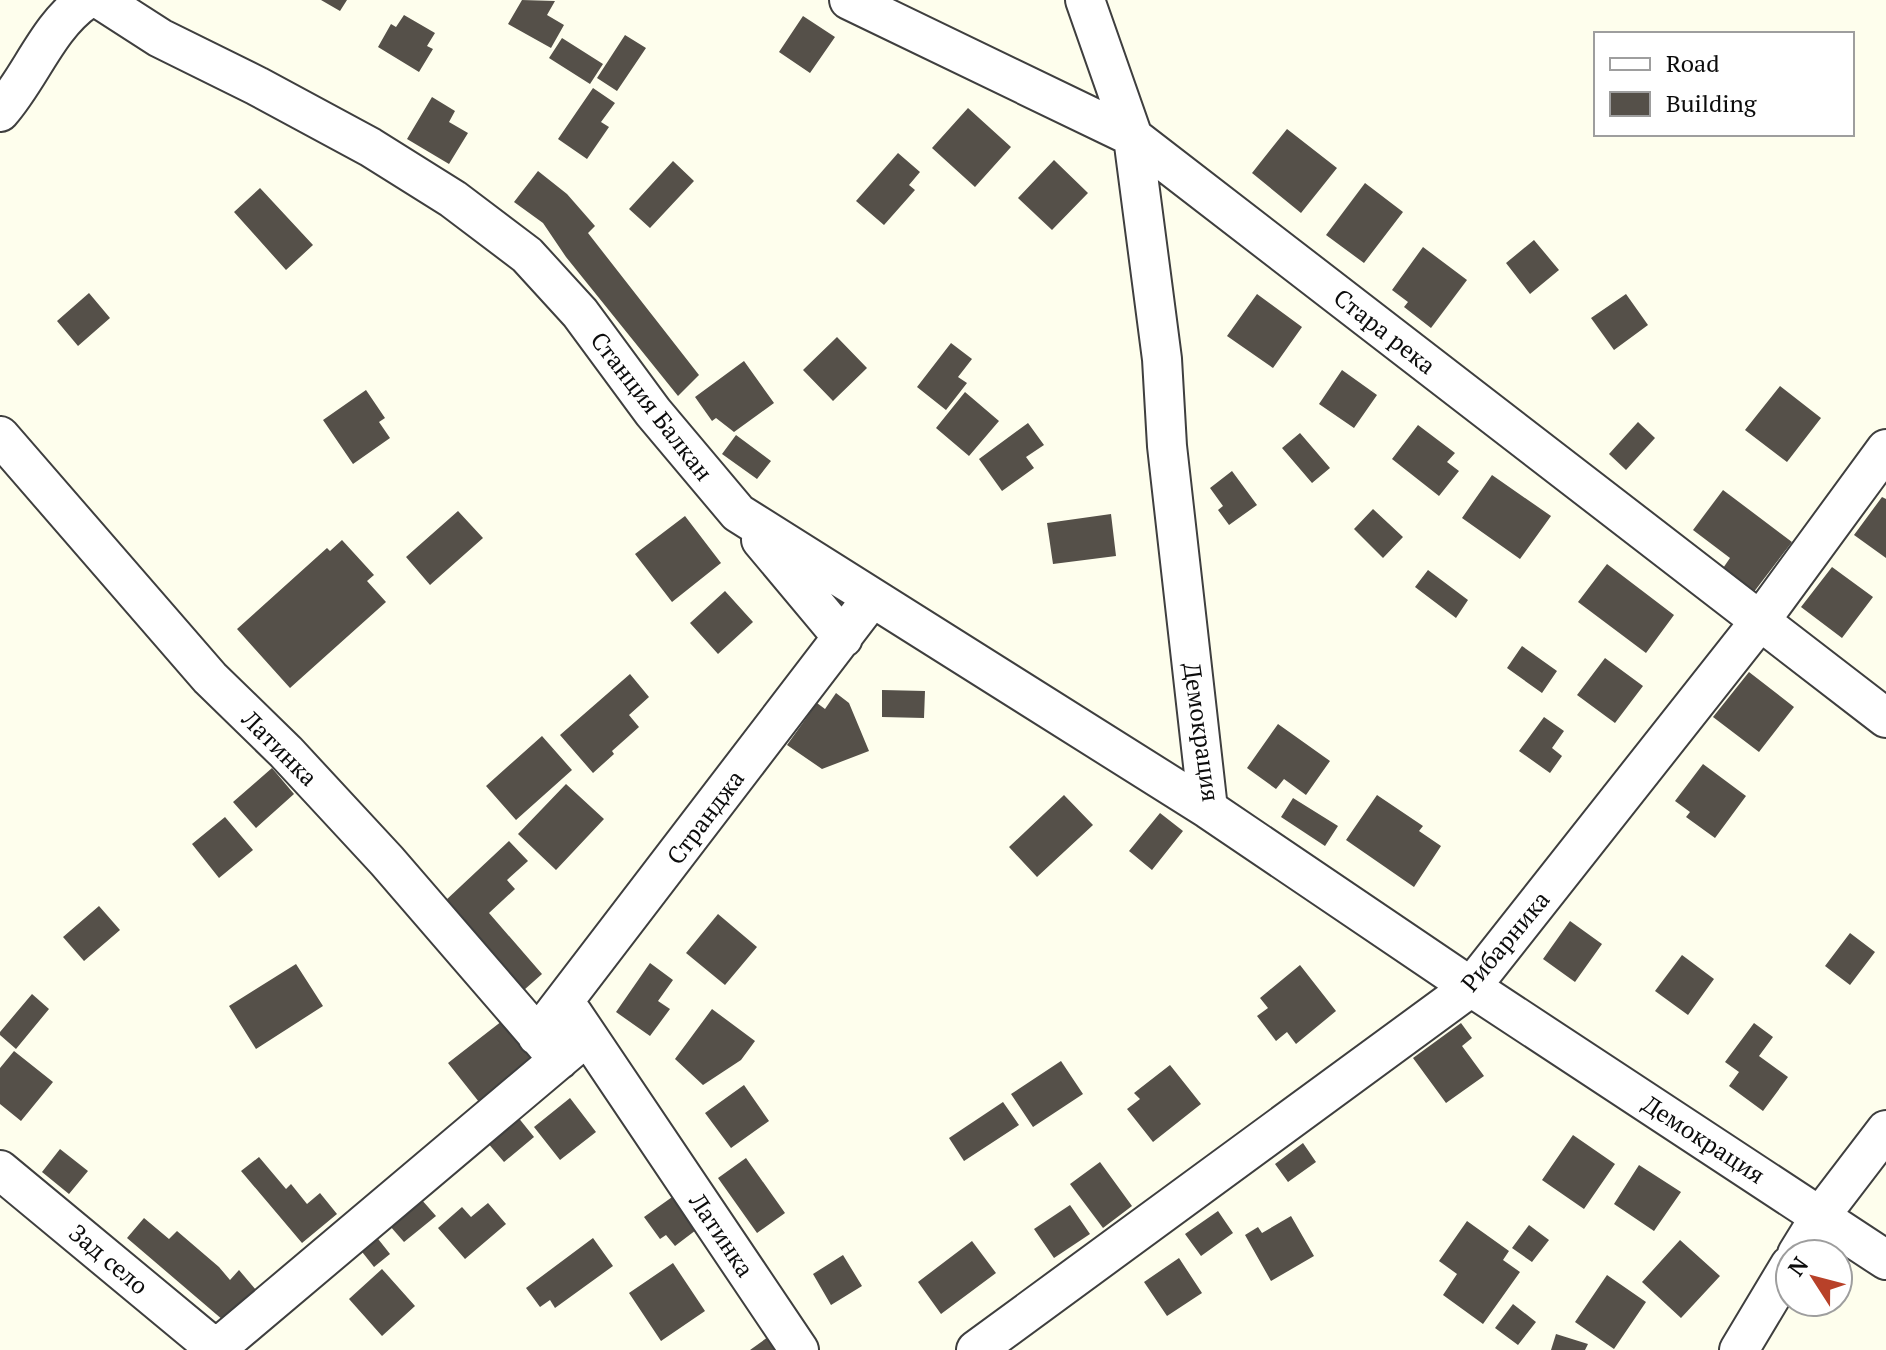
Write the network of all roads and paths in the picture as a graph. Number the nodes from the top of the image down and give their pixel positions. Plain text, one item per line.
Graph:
1 (86, 0) edge
2 (101, 0) edge
3 (849, 0) edge
4 (1085, 0) edge
5 (0, 112) edge
6 (1133, 137) junction
7 (0, 436) edge
8 (1886, 449) edge
9 (738, 513) junction
10 (872, 598) junction
11 (1760, 621) junction
12 (843, 638) junction
13 (1886, 718) edge
14 (1208, 809) junction
15 (1471, 987) junction
16 (565, 1001) junction
17 (587, 1036) junction
18 (548, 1048) junction
19 (1886, 1130) edge
20 (0, 1170) edge
21 (1821, 1215) junction
22 (1807, 1238) edge
23 (1886, 1260) edge
24 (1774, 1292) edge
25 (216, 1350) edge
26 (799, 1350) edge
27 (976, 1350) edge
28 (1739, 1350) edge

1 - 5 street
2 - 9 street, Станция Балкан
3 - 6 street, Стара река
4 - 6 street, Демокрация
6 - 11 street, Стара река
6 - 14 street, Демокрация
7 - 18 street, Латинка
8 - 11 street, Рибарника
9 - 10 street, Станция Балкан
9 - 12 street
10 - 12 street, Странджа
10 - 14 street, Станция Балкан
11 - 13 street, Стара река
11 - 15 street, Рибарника
12 - 16 street, Странджа
14 - 15 street, Демокрация
15 - 21 street, Демокрация
15 - 27 street, Рибарника
16 - 17 street, Латинка
16 - 18 street, Странджа
17 - 18 street, Странджа
17 - 26 street, Латинка
18 - 25 street, Странджа
19 - 21 street
20 - 25 street, Зад село
21 - 22 street
21 - 23 street, Демокрация
24 - 28 street

